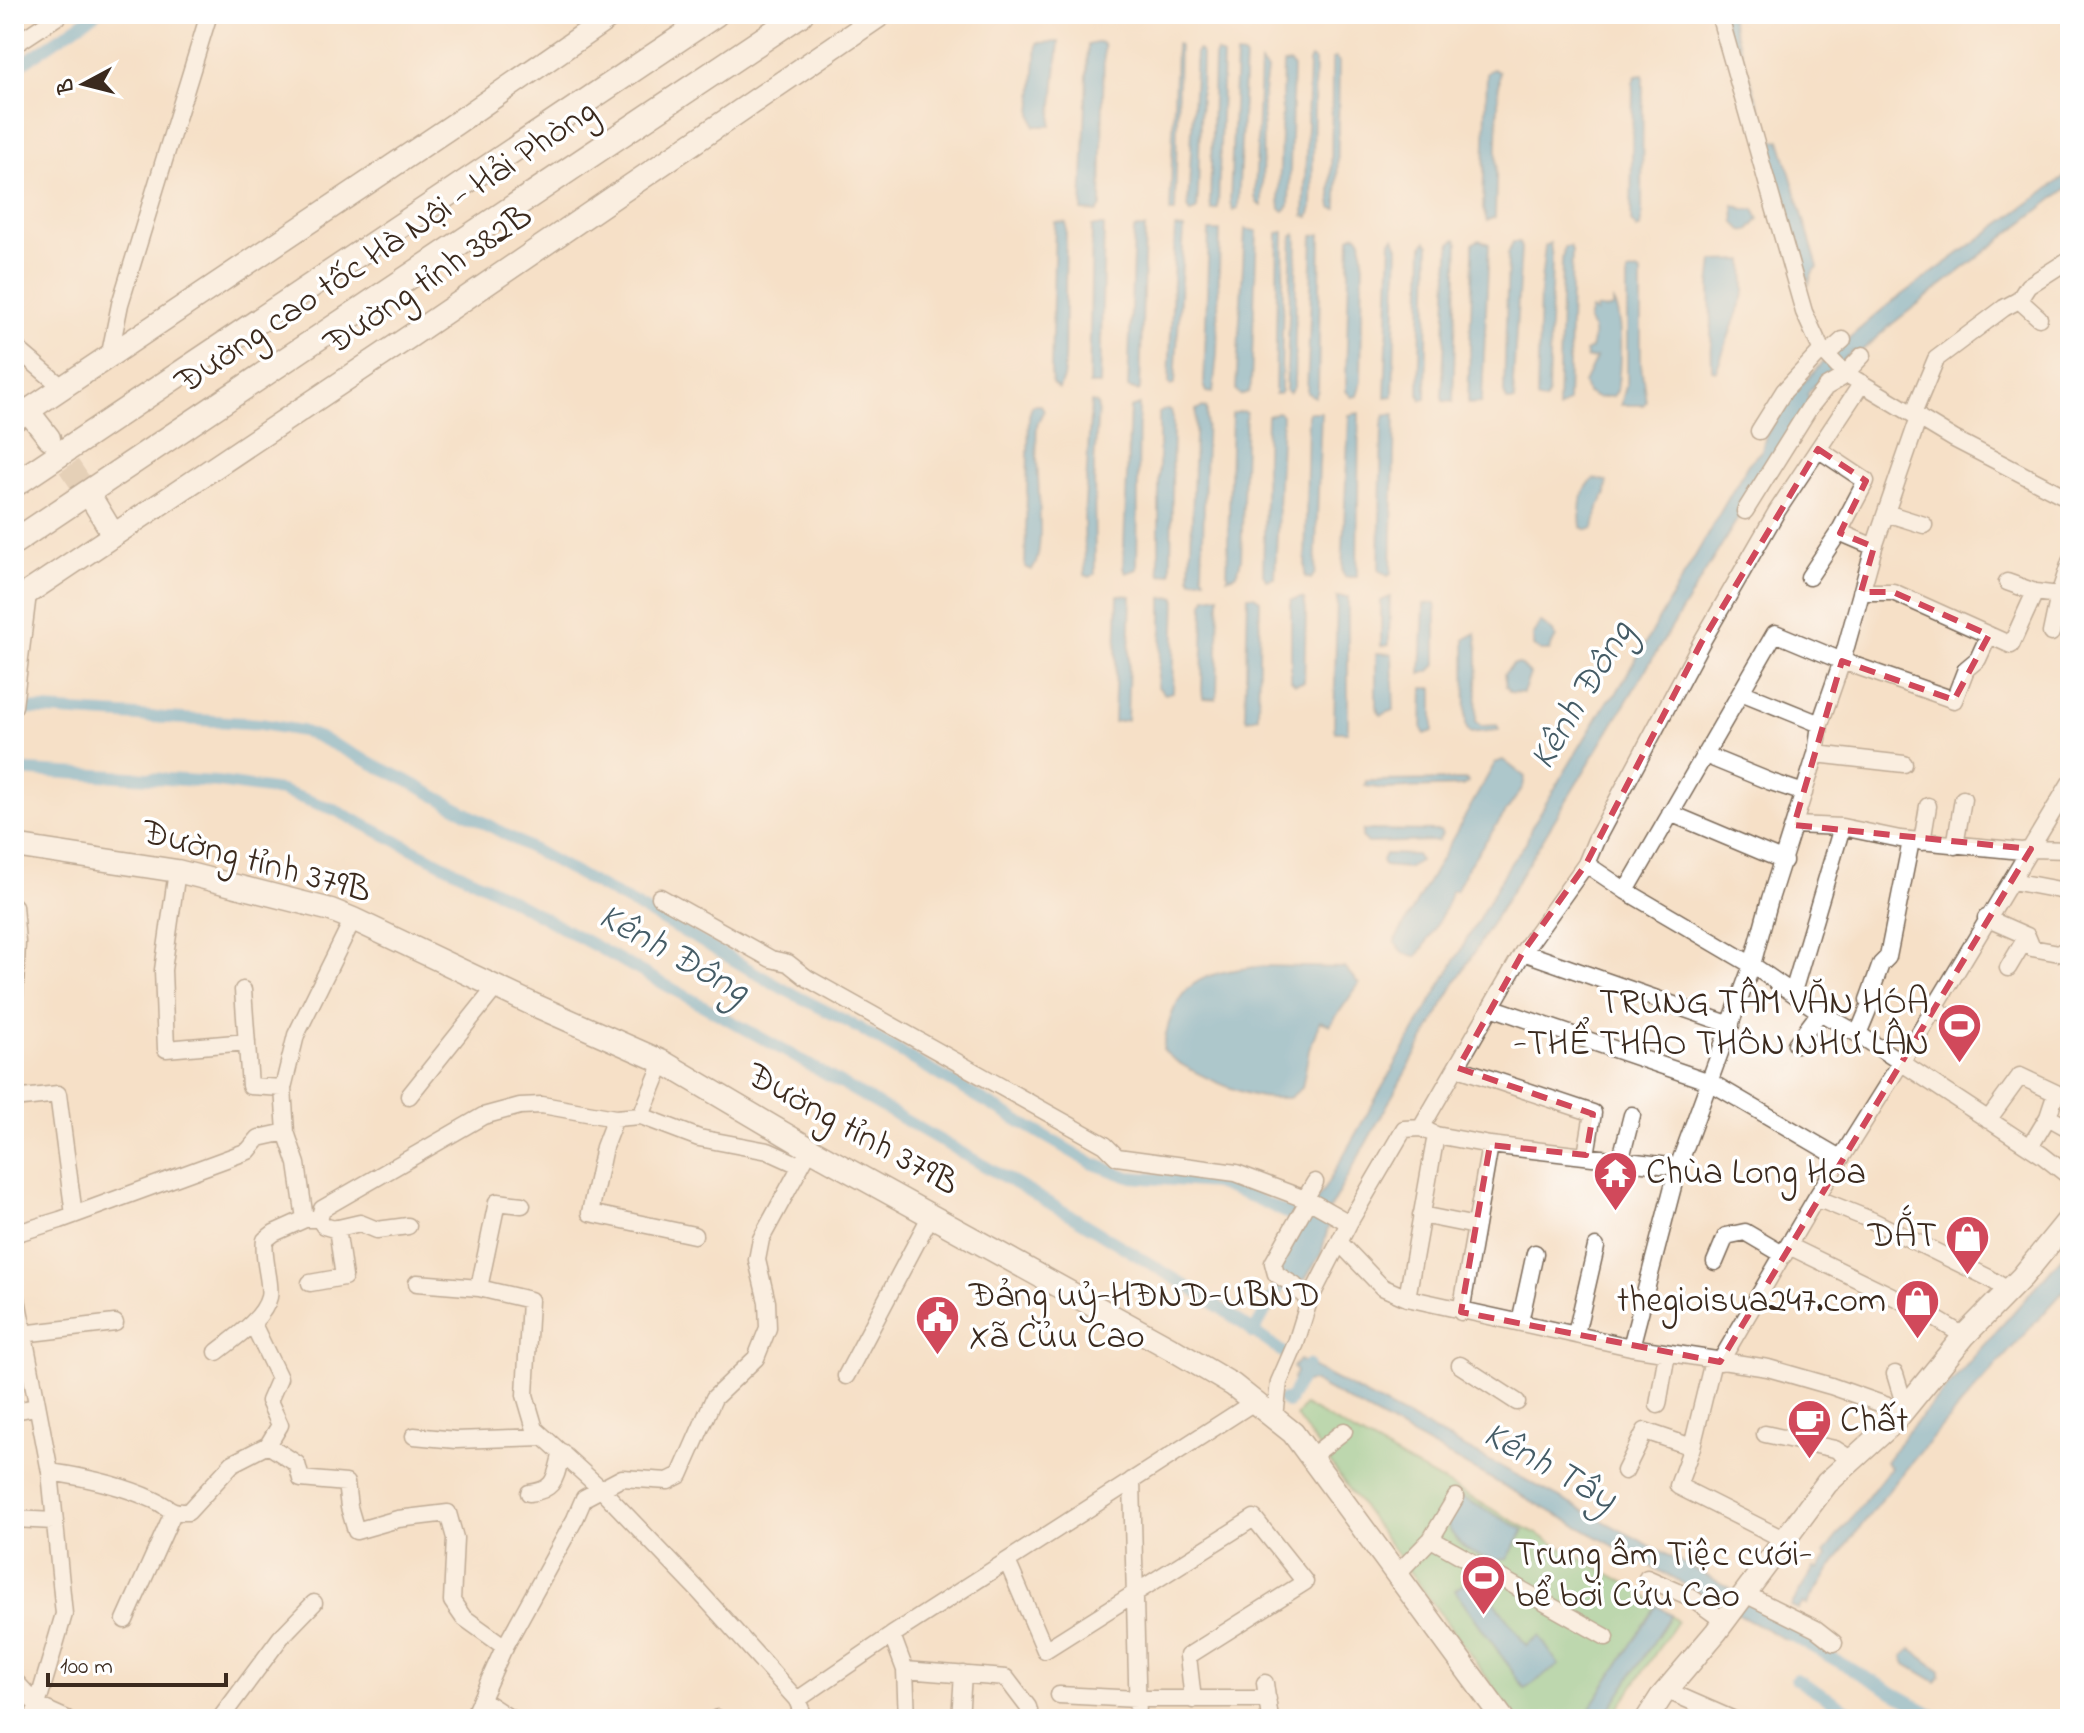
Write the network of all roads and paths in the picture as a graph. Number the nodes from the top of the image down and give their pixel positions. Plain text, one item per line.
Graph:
1 (61, 14) edge
2 (209, 14) edge
3 (614, 14) edge
4 (696, 14) edge
5 (716, 14) edge
6 (801, 14) edge
7 (820, 14) edge
8 (882, 14) edge
9 (1719, 14) edge
10 (14, 45) edge
11 (488, 223) junction
12 (2070, 259) edge
13 (2019, 300) junction
14 (2039, 318) dead end
15 (1843, 340) dead end
16 (14, 346) edge
17 (1824, 352) junction
18 (110, 353) junction
19 (1863, 355) dead end
20 (1850, 376) junction
21 (62, 387) junction
22 (21, 415) edge
23 (1916, 416) junction
24 (1759, 431) dead end
25 (49, 438) tunnel mouth
26 (1818, 449) junction
27 (14, 471) edge
28 (14, 485) edge
29 (2070, 499) edge
30 (93, 501) tunnel mouth
31 (1745, 511) dead end
32 (1886, 513) junction
33 (1924, 525) dead end
34 (1839, 532) junction
35 (113, 534) junction
36 (14, 542) edge
37 (1874, 547) junction
38 (2070, 562) edge
39 (1809, 577) dead end
40 (2007, 582) dead end
41 (1861, 592) junction
42 (2035, 592) junction
43 (2059, 595) junction
44 (21, 598) edge
45 (2051, 633) dead end
46 (1989, 635) junction
47 (1842, 661) junction
48 (1741, 692) junction
49 (15, 696) edge
50 (1820, 724) junction
51 (1816, 754) junction
52 (1705, 755) junction
53 (1904, 764) dead end
54 (2070, 783) edge
55 (1804, 793) junction
56 (1963, 799) dead end
57 (1928, 806) dead end
58 (1670, 813) junction
59 (1794, 825) junction
60 (1842, 827) junction
61 (1911, 841) junction
62 (14, 846) edge
63 (1955, 846) junction
64 (2031, 849) junction
65 (2070, 850) edge
66 (1784, 861) junction
67 (1586, 864) junction
68 (177, 871) junction
69 (2012, 881) junction
70 (1626, 891) junction
71 (2070, 892) edge
72 (660, 897) dead end
73 (14, 906) edge
74 (1986, 918) junction
75 (353, 919) junction
76 (2027, 932) junction
77 (16, 942) edge
78 (1523, 952) junction
79 (2070, 955) edge
80 (1752, 965) junction
81 (2008, 968) dead end
82 (496, 987) junction
83 (243, 990) dead end
84 (1793, 992) junction
85 (1491, 1007) junction
86 (1934, 1008) junction
87 (14, 1012) edge
88 (1820, 1012) junction
89 (1952, 1019) dead end
90 (1731, 1025) junction
91 (1858, 1034) junction
92 (247, 1042) junction
93 (1796, 1044) dead end
94 (663, 1062) junction
95 (1901, 1062) junction
96 (1458, 1068) junction
97 (1710, 1082) junction
98 (283, 1088) junction
99 (409, 1096) dead end
100 (14, 1099) edge
101 (1632, 1115) dead end
102 (641, 1116) junction
103 (2048, 1117) junction
104 (615, 1118) junction
105 (1988, 1120) junction
106 (2070, 1123) edge
107 (286, 1132) junction
108 (1428, 1132) junction
109 (1490, 1145) junction
110 (2030, 1147) junction
111 (1586, 1155) junction
112 (805, 1157) junction
113 (1621, 1158) junction
114 (1840, 1158) junction
115 (1678, 1167) junction
116 (2070, 1177) edge
117 (1315, 1182) dead end
118 (1816, 1198) junction
119 (1307, 1200) junction
120 (522, 1205) dead end
121 (74, 1215) junction
122 (931, 1215) junction
123 (1421, 1215) junction
124 (2070, 1218) edge
125 (312, 1219) junction
126 (1349, 1223) junction
127 (408, 1226) dead end
128 (1476, 1226) junction
129 (337, 1228) junction
130 (14, 1234) edge
131 (694, 1235) dead end
132 (1339, 1242) junction
133 (1596, 1247) dead end
134 (1786, 1250) junction
135 (1535, 1253) dead end
136 (1715, 1262) dead end
137 (14, 1283) edge
138 (310, 1283) dead end
139 (417, 1283) dead end
140 (479, 1288) junction
141 (2009, 1291) junction
142 (1407, 1298) junction
143 (1309, 1301) junction
144 (1461, 1312) junction
145 (1520, 1322) junction
146 (115, 1323) dead end
147 (253, 1324) junction
148 (22, 1334) junction
149 (1576, 1334) junction
150 (1964, 1336) junction
151 (1631, 1347) junction
152 (217, 1352) dead end
153 (1667, 1353) junction
154 (1717, 1361) junction
155 (1460, 1365) dead end
156 (1895, 1374) dead end
157 (846, 1376) dead end
158 (1254, 1402) junction
159 (1517, 1402) dead end
160 (1658, 1405) dead end
161 (36, 1407) junction
162 (1904, 1409) junction
163 (14, 1411) edge
164 (1275, 1417) junction
165 (1344, 1431) dead end
166 (1765, 1434) dead end
167 (414, 1436) dead end
168 (544, 1437) junction
169 (268, 1445) junction
170 (1692, 1447) junction
171 (562, 1452) junction
172 (1311, 1457) junction
173 (1852, 1460) junction
174 (1625, 1471) dead end
175 (50, 1472) junction
176 (1132, 1480) junction
177 (600, 1488) junction
178 (529, 1493) dead end
179 (1456, 1497) dead end
180 (173, 1513) junction
181 (14, 1519) edge
182 (54, 1521) junction
183 (1431, 1539) junction
184 (1783, 1539) junction
185 (1007, 1561) junction
186 (1398, 1573) junction
187 (1647, 1578) dead end
188 (1745, 1591) junction
189 (1135, 1592) junction
190 (314, 1603) dead end
191 (1721, 1617) junction
192 (125, 1620) dead end
193 (892, 1635) junction
194 (1606, 1637) dead end
195 (1834, 1643) dead end
196 (505, 1647) junction
197 (905, 1670) junction
198 (963, 1674) junction
199 (14, 1680) edge
200 (1668, 1691) junction
201 (1059, 1695) dead end
202 (1137, 1699) junction
203 (482, 1700) junction
204 (797, 1700) junction
205 (1193, 1700) junction
206 (35, 1712) edge
207 (67, 1719) edge
208 (220, 1719) edge
209 (472, 1719) edge
210 (511, 1719) edge
211 (805, 1719) edge
212 (907, 1719) edge
213 (960, 1719) edge
214 (1031, 1719) edge
215 (1138, 1719) edge
216 (1270, 1719) edge
217 (1503, 1719) edge
218 (1647, 1719) edge
219 (1732, 1719) edge

1 - 10 street
2 - 18 street
3 - 18 main road
4 - 27 highway
5 - 28 highway, Đường cao tốc Hà Nội - Hải Phòng
6 - 11 highway, Đường cao tốc Hà Nội - Hải Phòng
7 - 11 highway
8 - 35 main road, Đường tỉnh 382B
9 - 17 street
11 - 36 highway, Đường cao tốc Hà Nội - Hải Phòng
12 - 13 street
13 - 14 street
13 - 23 street
15 - 17 street
16 - 21 street
17 - 20 street
17 - 24 street
18 - 21 main road
19 - 20 street
20 - 23 street
20 - 26 street
20 - 31 street
21 - 22 main road
22 - 25 main road
23 - 29 street
23 - 32 street
26 - 34 street
26 - 67 street
30 - 35 main road
32 - 33 street
32 - 37 street
34 - 37 street
34 - 39 street
35 - 44 main road, Đường tỉnh 382B
37 - 41 street
38 - 43 street
40 - 42 street
41 - 46 street
41 - 47 street
42 - 43 street
42 - 46 street
43 - 45 street
44 - 49 street
46 - 47 street
47 - 48 street
47 - 50 street
48 - 50 street
48 - 52 street
50 - 51 street
51 - 53 street
51 - 55 street
52 - 55 street
52 - 58 street
54 - 64 street
55 - 59 street
56 - 63 street
57 - 61 street
58 - 66 street
58 - 70 street
59 - 60 street
59 - 66 street
60 - 61 street
60 - 84 street
61 - 63 street
61 - 91 street
62 - 68 main road, Đường tỉnh 379B
63 - 64 street
64 - 65 street
64 - 69 street
66 - 80 street
67 - 70 street
67 - 78 street
68 - 75 main road, Đường tỉnh 379B
68 - 92 street
69 - 71 street
69 - 74 street
70 - 80 street
72 - 119 street
73 - 77 street
74 - 76 street
74 - 86 street
75 - 82 main road, Đường tỉnh 379B
75 - 98 street
76 - 79 street
76 - 81 street
77 - 87 street
78 - 85 street
78 - 90 street
80 - 84 street
80 - 90 street
82 - 94 main road, Đường tỉnh 379B
82 - 99 street
83 - 92 street
84 - 88 street
85 - 96 street
85 - 97 street
86 - 89 street
86 - 95 street
88 - 91 street
88 - 93 street
90 - 97 street
91 - 95 street
92 - 98 street
94 - 102 street
94 - 112 main road, Đường tỉnh 379B
95 - 105 street
95 - 114 street
96 - 108 street
96 - 111 street
97 - 114 street
97 - 115 street
98 - 107 street
100 - 121 street
101 - 113 street
102 - 104 street
102 - 112 street
103 - 105 street
103 - 106 street
103 - 110 street
104 - 125 street
104 - 131 street
105 - 110 street
107 - 121 street
107 - 125 street
108 - 109 street
108 - 123 street
108 - 126 street
109 - 111 street
109 - 128 street
110 - 116 street
111 - 113 street
112 - 122 main road, Đường tỉnh 379B
112 - 177 street
113 - 115 street
114 - 118 street
115 - 151 street
117 - 119 street
118 - 134 street
118 - 141 street
119 - 126 street
119 - 143 street
120 - 140 street
121 - 130 street
122 - 157 street
122 - 158 main road, Đường tỉnh 379B
123 - 128 street
123 - 142 street
124 - 141 main road
125 - 129 street
125 - 147 street
126 - 132 street
127 - 129 street
128 - 144 street
129 - 138 street
132 - 142 street
132 - 143 street
133 - 149 street
134 - 136 street
134 - 150 street
134 - 154 street
135 - 145 street
137 - 148 street
139 - 140 street
140 - 168 street
141 - 150 main road
142 - 144 street
143 - 164 street
144 - 145 street
145 - 149 street
146 - 148 street
147 - 152 street
147 - 169 street
148 - 161 street
149 - 151 street
150 - 162 main road
151 - 153 street
153 - 154 street
153 - 160 street
154 - 162 street
154 - 170 street
155 - 159 street
156 - 162 street
158 - 164 main road, Đường tỉnh 379B
158 - 176 street
161 - 163 street
161 - 175 street
162 - 173 main road
164 - 172 main road, Đường tỉnh 379B
165 - 172 street
166 - 173 street
167 - 168 street
168 - 171 street
169 - 180 street
169 - 196 street
170 - 174 street
170 - 184 street
171 - 177 street
171 - 178 street
172 - 186 main road, Đường tỉnh 379B
173 - 184 main road
175 - 180 street
175 - 182 street
176 - 185 street
176 - 189 street
177 - 196 street
177 - 204 street
179 - 183 street
180 - 192 street
181 - 182 street
182 - 206 street
183 - 186 street
183 - 194 street
184 - 188 main road
185 - 189 street
185 - 193 street
186 - 217 main road, Đường tỉnh 379B
187 - 191 street
188 - 191 main road
188 - 195 street
189 - 202 street
189 - 205 street
190 - 208 street
191 - 200 main road
193 - 197 street
193 - 204 street
196 - 203 street
197 - 198 street
197 - 212 street
198 - 213 street
198 - 214 street
199 - 206 street
200 - 218 main road
200 - 219 street
201 - 202 street
202 - 205 street
202 - 215 street
203 - 209 street
203 - 210 street
204 - 211 street
205 - 216 street
206 - 207 street

